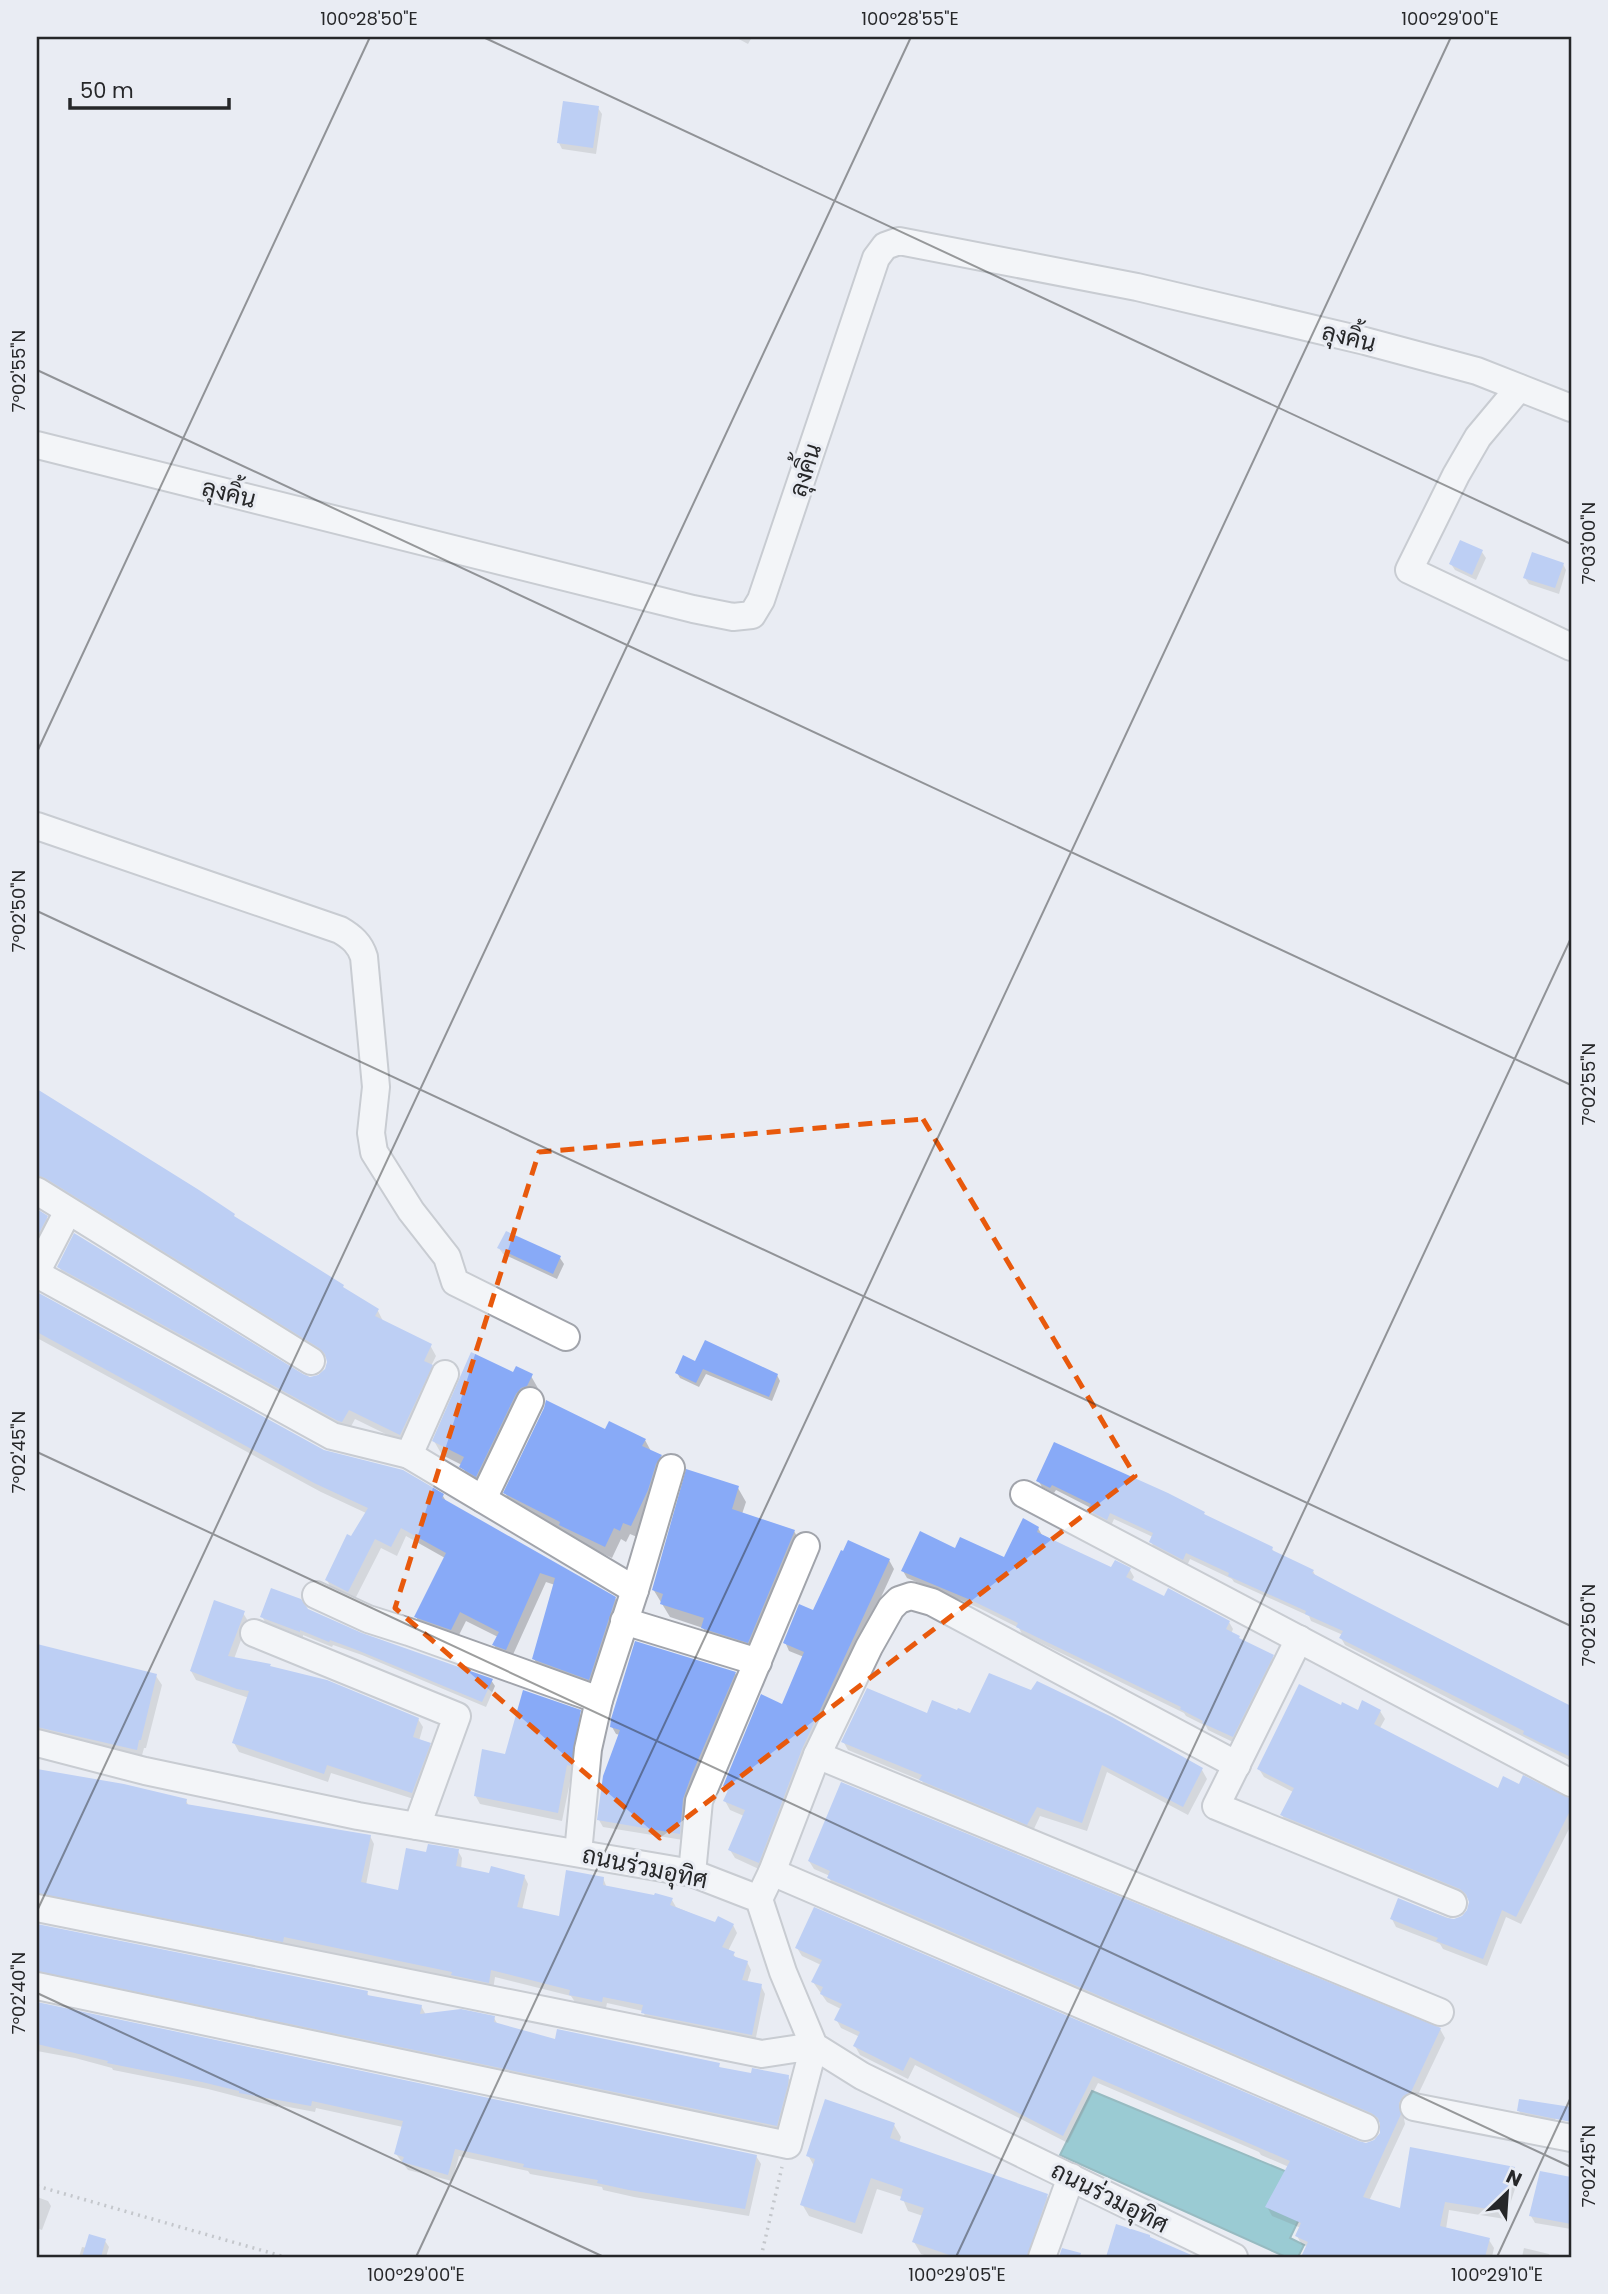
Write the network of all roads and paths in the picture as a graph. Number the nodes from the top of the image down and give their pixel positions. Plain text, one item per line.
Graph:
1 (1519, 388) junction
2 (1571, 408) edge
3 (37, 445) edge
4 (1571, 647) edge
5 (37, 826) edge
6 (37, 1191) edge
7 (68, 1211) junction
8 (37, 1272) edge
9 (566, 1337) dead end
10 (312, 1361) dead end
11 (445, 1374) dead end
12 (530, 1401) dead end
13 (409, 1455) junction
14 (671, 1468) dead end
15 (1024, 1493) dead end
16 (483, 1499) junction
17 (806, 1546) dead end
18 (635, 1590) junction
19 (316, 1595) dead end
20 (624, 1621) junction
21 (254, 1633) dead end
22 (1299, 1639) junction
23 (758, 1662) junction
24 (599, 1700) junction
25 (37, 1742) edge
26 (817, 1755) junction
27 (1237, 1765) junction
28 (1571, 1783) edge
29 (417, 1826) junction
30 (578, 1853) junction
31 (772, 1872) junction
32 (692, 1873) junction
33 (759, 1899) junction
34 (1453, 1903) dead end
35 (37, 1908) edge
36 (37, 1986) edge
37 (1440, 2012) dead end
38 (814, 2046) junction
39 (1414, 2107) dead end
40 (1365, 2127) dead end
41 (1571, 2138) edge
42 (788, 2145) junction
43 (1070, 2177) junction
44 (37, 2186) edge
45 (285, 2257) edge
46 (761, 2257) edge
47 (1042, 2257) edge
48 (1234, 2257) edge

1 - 2 street, ลุงคิ้น
1 - 3 street, ลุงคิ้น
1 - 4 street
5 - 9 street
6 - 7 street
7 - 8 street
7 - 10 street
8 - 13 street
11 - 13 street
12 - 16 street
13 - 16 street
14 - 18 street
15 - 22 street
16 - 18 street
17 - 23 street
18 - 20 street
19 - 24 street
20 - 23 street
20 - 24 street
21 - 29 street
22 - 27 street
22 - 28 street
23 - 32 street
24 - 30 street
25 - 29 street, ถนนร่วมอุทิศ
26 - 27 street
26 - 31 street
26 - 37 street
27 - 34 street
29 - 30 street, ถนนร่วมอุทิศ
30 - 32 street, ถนนร่วมอุทิศ
31 - 33 street
31 - 40 street
32 - 33 street, ถนนร่วมอุทิศ
33 - 38 street
35 - 38 street
36 - 42 street
38 - 42 street
38 - 43 street, ถนนร่วมอุทิศ
39 - 41 street
42 - 46 path
43 - 47 street
43 - 48 street, ถนนร่วมอุทิศ
44 - 45 path

